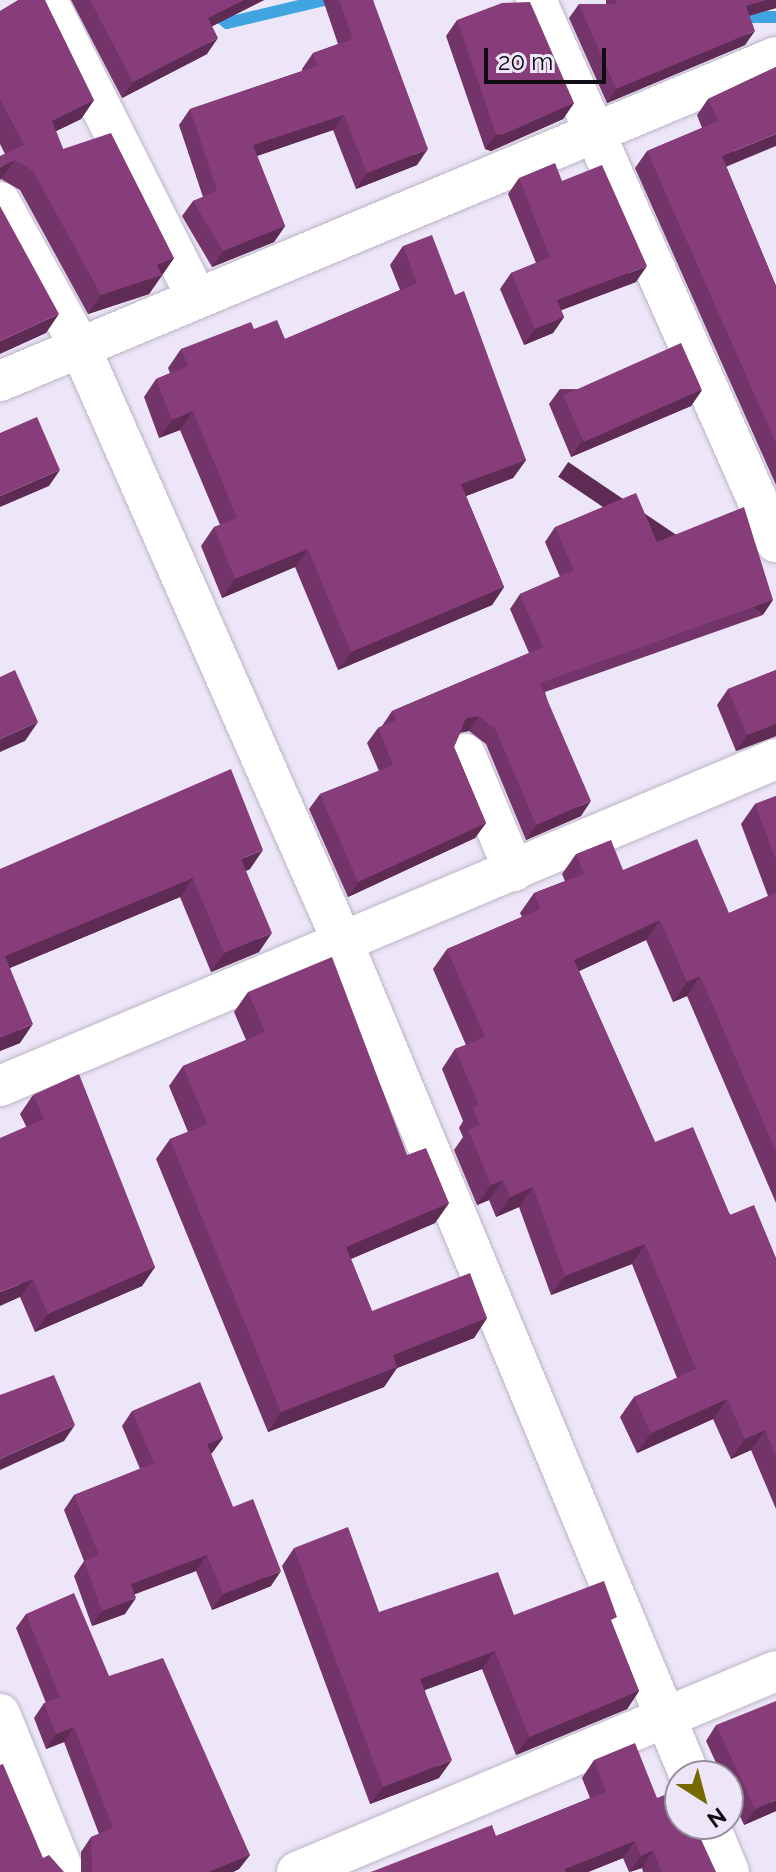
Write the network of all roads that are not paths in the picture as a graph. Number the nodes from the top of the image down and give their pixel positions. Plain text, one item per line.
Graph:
1 (47, 0) edge
2 (536, 0) edge
3 (776, 57) edge
4 (592, 137) junction
5 (0, 202) edge
6 (196, 296) junction
7 (80, 347) junction
8 (0, 381) edge
9 (776, 542) edge
10 (465, 754) dead end
11 (776, 759) edge
12 (514, 871) junction
13 (343, 943) junction
14 (0, 1086) edge
15 (776, 1671) edge
16 (665, 1717) junction
17 (1, 1719) edge
18 (683, 1760) edge
19 (716, 1840) edge
20 (64, 1872) edge
21 (297, 1872) edge
22 (729, 1872) edge

1 - 6 street
2 - 4 street
3 - 4 street
4 - 6 street
4 - 9 street
5 - 7 street
6 - 7 street
7 - 8 street
7 - 13 street
10 - 12 street
11 - 12 street
12 - 13 street
13 - 14 street
13 - 16 street
15 - 16 street
16 - 18 street
16 - 21 street
17 - 20 street
19 - 22 street

